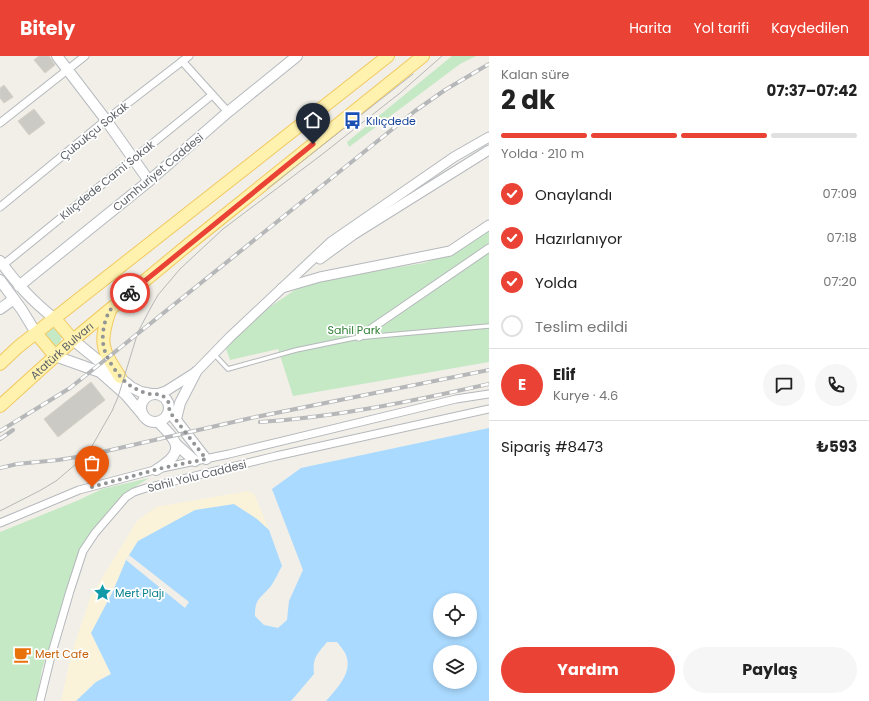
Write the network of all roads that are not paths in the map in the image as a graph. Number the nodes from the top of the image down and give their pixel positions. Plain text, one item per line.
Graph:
1 (57, 56) edge
2 (86, 56) edge
3 (189, 56) edge
4 (297, 56) edge
5 (388, 56) edge
6 (423, 56) edge
7 (182, 61) junction
8 (67, 70) junction
9 (212, 95) junction
10 (228, 112) junction
11 (106, 120) junction
12 (0, 123) edge
13 (489, 137) edge
14 (489, 150) edge
15 (132, 159) junction
16 (149, 181) junction
17 (0, 207) edge
18 (489, 225) edge
19 (489, 248) edge
20 (2, 263) edge
21 (308, 264) junction
22 (0, 280) edge
23 (19, 286) junction
24 (280, 289) junction
25 (14, 299) junction
26 (0, 309) edge
27 (110, 310) junction
28 (55, 318) junction
29 (489, 326) edge
30 (36, 333) junction
31 (359, 337) junction
32 (73, 340) junction
33 (213, 354) junction
34 (55, 356) junction
35 (0, 364) edge
36 (196, 372) junction
37 (120, 377) junction
38 (154, 394) junction
39 (489, 394) edge
40 (0, 406) edge
41 (489, 409) edge
42 (143, 415) junction
43 (172, 415) junction
44 (158, 422) junction
45 (176, 444) junction
46 (206, 459) junction
47 (195, 461) junction
48 (156, 470) junction
49 (0, 523) edge
50 (40, 701) edge

1 - 8 main road
2 - 8 street
3 - 7 street, Çubukçu Sokak
4 - 10 main road, Cumhuriyet Caddesi
5 - 28 main road
6 - 27 main road, Atatürk Bulvarı
7 - 9 street
7 - 11 street, Çubukçu Sokak
8 - 11 main road
8 - 12 street
9 - 10 street
9 - 15 street, Kılıçdede Cami Sokak
10 - 16 main road, Cumhuriyet Caddesi
11 - 15 main road
11 - 17 street, Çubukçu Sokak
13 - 21 street
14 - 21 street
15 - 16 main road
15 - 20 street, Kılıçdede Cami Sokak
16 - 23 main road, Cumhuriyet Caddesi
18 - 24 street
19 - 31 street
20 - 23 main road
21 - 24 street
22 - 25 main road
23 - 28 main road
24 - 33 street
25 - 26 main road
25 - 30 main road
27 - 32 main road, Atatürk Bulvarı
27 - 37 main road
28 - 30 main road
28 - 32 main road
29 - 31 lane
30 - 34 main road
30 - 35 main road
31 - 33 lane
32 - 34 main road, Atatürk Bulvarı
32 - 37 main road
33 - 36 street
34 - 40 main road, Atatürk Bulvarı
34 - 42 main road
36 - 38 street
36 - 43 main road
37 - 38 main road
38 - 42 main road
38 - 43 main road
39 - 46 street
41 - 50 street, Sahil Yolu Caddesi
42 - 44 main road
43 - 44 main road
43 - 46 main road
44 - 45 main road
45 - 47 main road
45 - 48 main road
46 - 47 street
47 - 48 street
48 - 49 street

